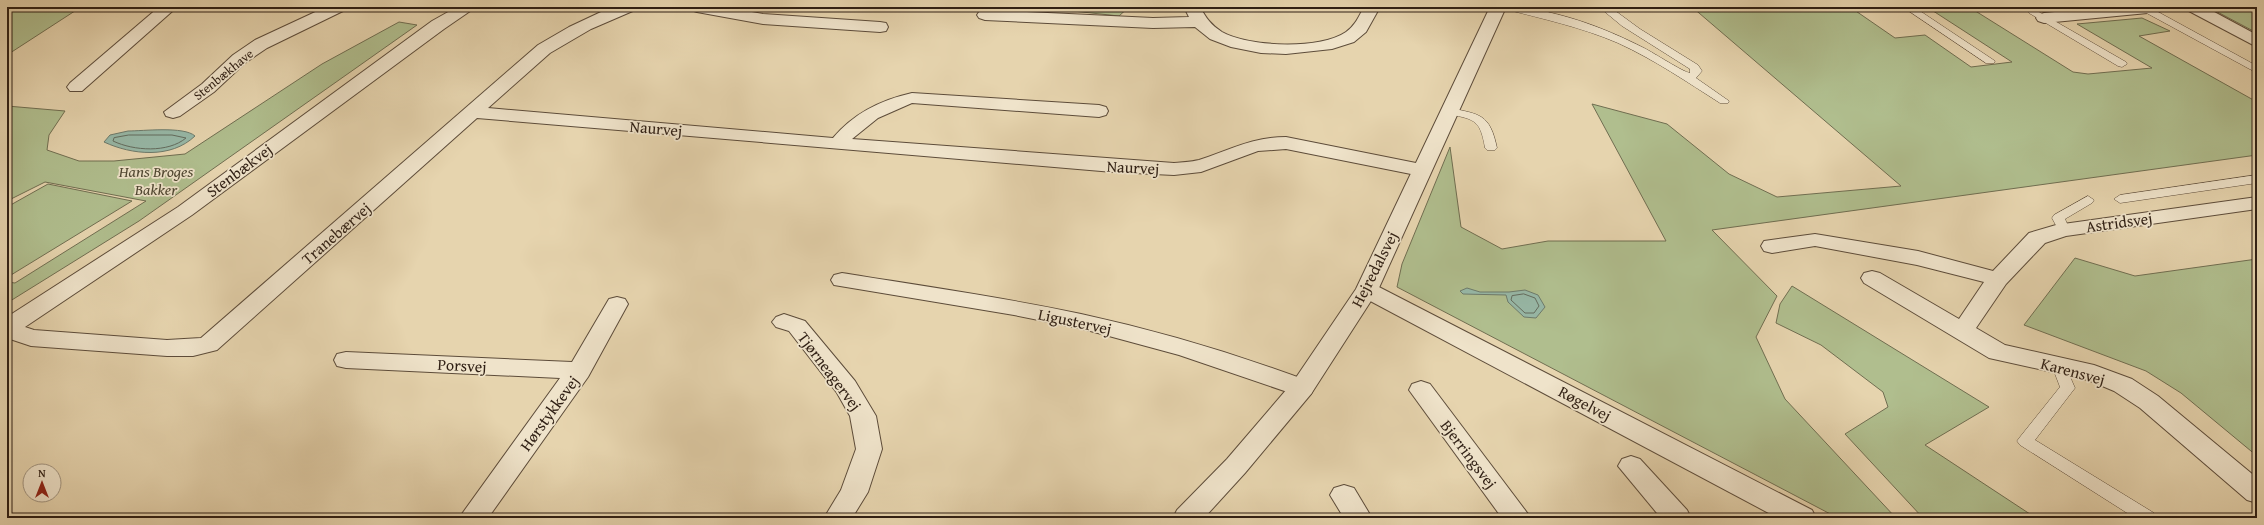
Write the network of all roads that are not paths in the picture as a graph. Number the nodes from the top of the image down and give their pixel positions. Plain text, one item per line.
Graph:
1 (169, 7) edge
2 (339, 7) edge
3 (468, 7) edge
4 (629, 7) edge
5 (697, 7) edge
6 (1372, 7) edge
7 (1498, 7) edge
8 (1508, 7) edge
9 (1604, 7) edge
10 (1908, 7) edge
11 (2193, 7) edge
12 (2150, 8) edge
13 (2073, 11) edge
14 (1195, 14) edge
15 (2038, 14) joint
16 (985, 15) dead end
17 (880, 27) dead end
18 (2257, 42) edge
19 (1990, 61) dead end
20 (2122, 64) dead end
21 (2257, 70) edge
22 (1686, 78) junction
23 (76, 87) dead end
24 (1724, 102) dead end
25 (1099, 111) dead end
26 (1449, 111) junction
27 (173, 112) dead end
28 (474, 112) junction
29 (839, 143) junction
30 (1491, 148) dead end
31 (1421, 170) junction
32 (2257, 179) edge
33 (2120, 199) dead end
34 (2088, 200) dead end
35 (2257, 203) edge
36 (2064, 230) junction
37 (1772, 246) dead end
38 (1872, 278) dead end
39 (1998, 279) junction
40 (842, 280) dead end
41 (1367, 290) junction
42 (617, 304) dead end
43 (784, 322) dead end
44 (7, 329) edge
45 (1962, 331) junction
46 (346, 360) dead end
47 (2059, 366) junction
48 (579, 371) junction
49 (1302, 388) junction
50 (1421, 390) dead end
51 (1631, 466) dead end
52 (2257, 493) edge
53 (1344, 495) dead end
54 (473, 518) edge
55 (838, 518) edge
56 (1187, 518) edge
57 (1358, 518) edge
58 (1516, 518) edge
59 (1677, 518) edge
60 (1802, 518) edge
61 (2148, 518) edge

1 - 23 street
2 - 27 street, Stenbækhave
3 - 44 street, Stenbækvej
4 - 28 street, Tranebærvej
5 - 17 street
6 - 14 street
7 - 26 street, Hejredalsvej
8 - 22 lane
9 - 22 lane
10 - 19 lane
11 - 18 street
12 - 13 street
12 - 21 lane
13 - 15 street
14 - 16 street
15 - 20 lane
22 - 24 lane
25 - 29 street
26 - 30 lane
26 - 31 street, Hejredalsvej
28 - 29 street, Naurvej
28 - 44 street, Tranebærvej
29 - 31 street, Naurvej
31 - 41 street, Hejredalsvej
32 - 33 lane
34 - 36 lane
35 - 36 street, Astridsvej
36 - 39 street, Astridsvej
37 - 39 street
38 - 45 street, Karensvej
39 - 45 street, Astridsvej
40 - 49 street, Ligustervej
41 - 49 street, Hejredalsvej
41 - 60 street, Røgelvej
42 - 48 street, Hørstykkevej
43 - 55 street, Tjørneagervej
45 - 47 street, Karensvej
46 - 48 street, Porsvej
47 - 52 street, Karensvej
47 - 61 lane
48 - 54 street, Hørstykkevej
49 - 56 street, Hejredalsvej
50 - 58 street, Bjerringsvej
51 - 59 street
53 - 57 street

